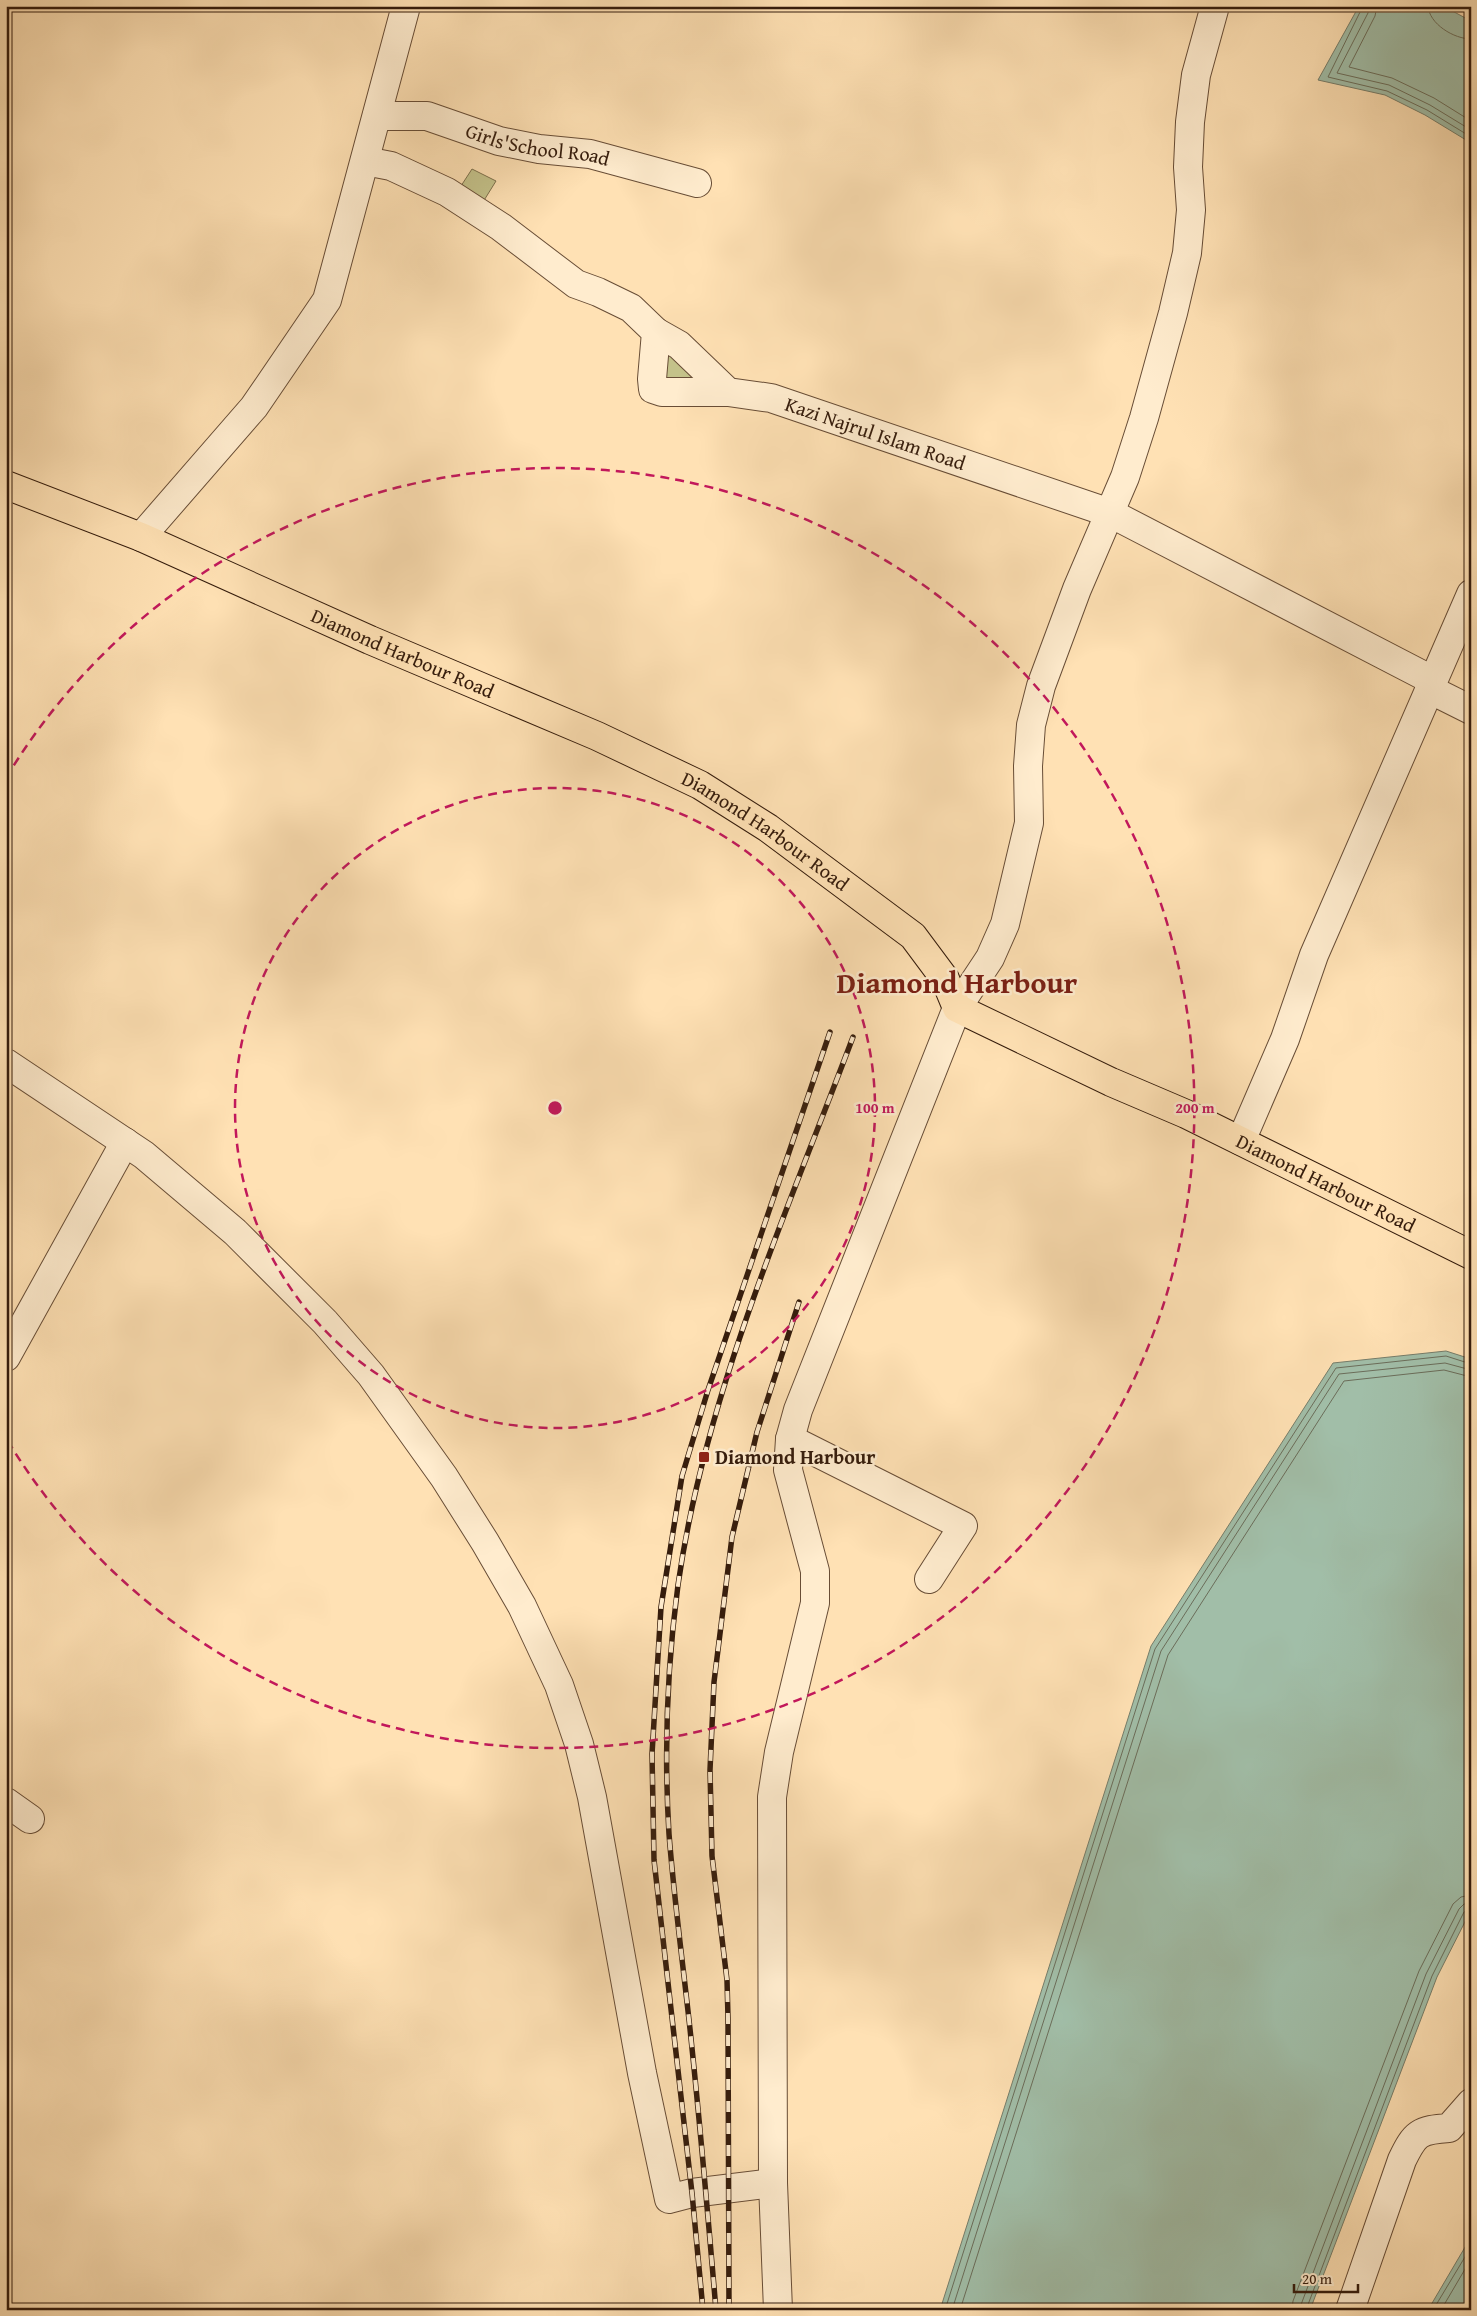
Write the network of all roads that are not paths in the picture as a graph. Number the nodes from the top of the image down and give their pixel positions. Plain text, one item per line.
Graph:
1 (1215, 6) edge
2 (398, 8) edge
3 (377, 116) junction
4 (364, 161) junction
5 (697, 183) dead end
6 (656, 332) junction
7 (728, 392) junction
8 (6, 485) edge
9 (1110, 513) junction
10 (142, 537) junction
11 (1471, 594) edge
12 (1431, 685) junction
13 (1471, 710) edge
14 (958, 1008) junction
15 (6, 1063) edge
16 (125, 1142) junction
17 (1241, 1142) junction
18 (1471, 1256) edge
19 (6, 1358) edge
20 (790, 1439) junction
21 (929, 1579) dead end
22 (6, 1802) edge
23 (30, 1819) dead end
24 (1471, 2103) edge
25 (773, 2183) junction
26 (778, 2310) edge
27 (1350, 2310) edge

1 - 9 street
2 - 3 street
3 - 4 street
3 - 5 street, Girls'School Road
4 - 6 street
4 - 10 street
6 - 7 street
6 - 7 street, Kazi Najrul Islam Road
7 - 9 street, Kazi Najrul Islam Road
8 - 10 highway, Diamond Harbour Road
9 - 12 street, Kazi Najrul Islam Road
9 - 14 street
10 - 14 highway, Diamond Harbour Road
11 - 12 street
12 - 13 street, Kazi Najrul Islam Road
12 - 17 street
14 - 17 highway, Diamond Harbour Road
14 - 20 street
15 - 16 street
16 - 19 street
16 - 25 street
17 - 18 highway, Diamond Harbour Road
20 - 21 street
20 - 25 street
22 - 23 street
24 - 27 street
25 - 26 street

